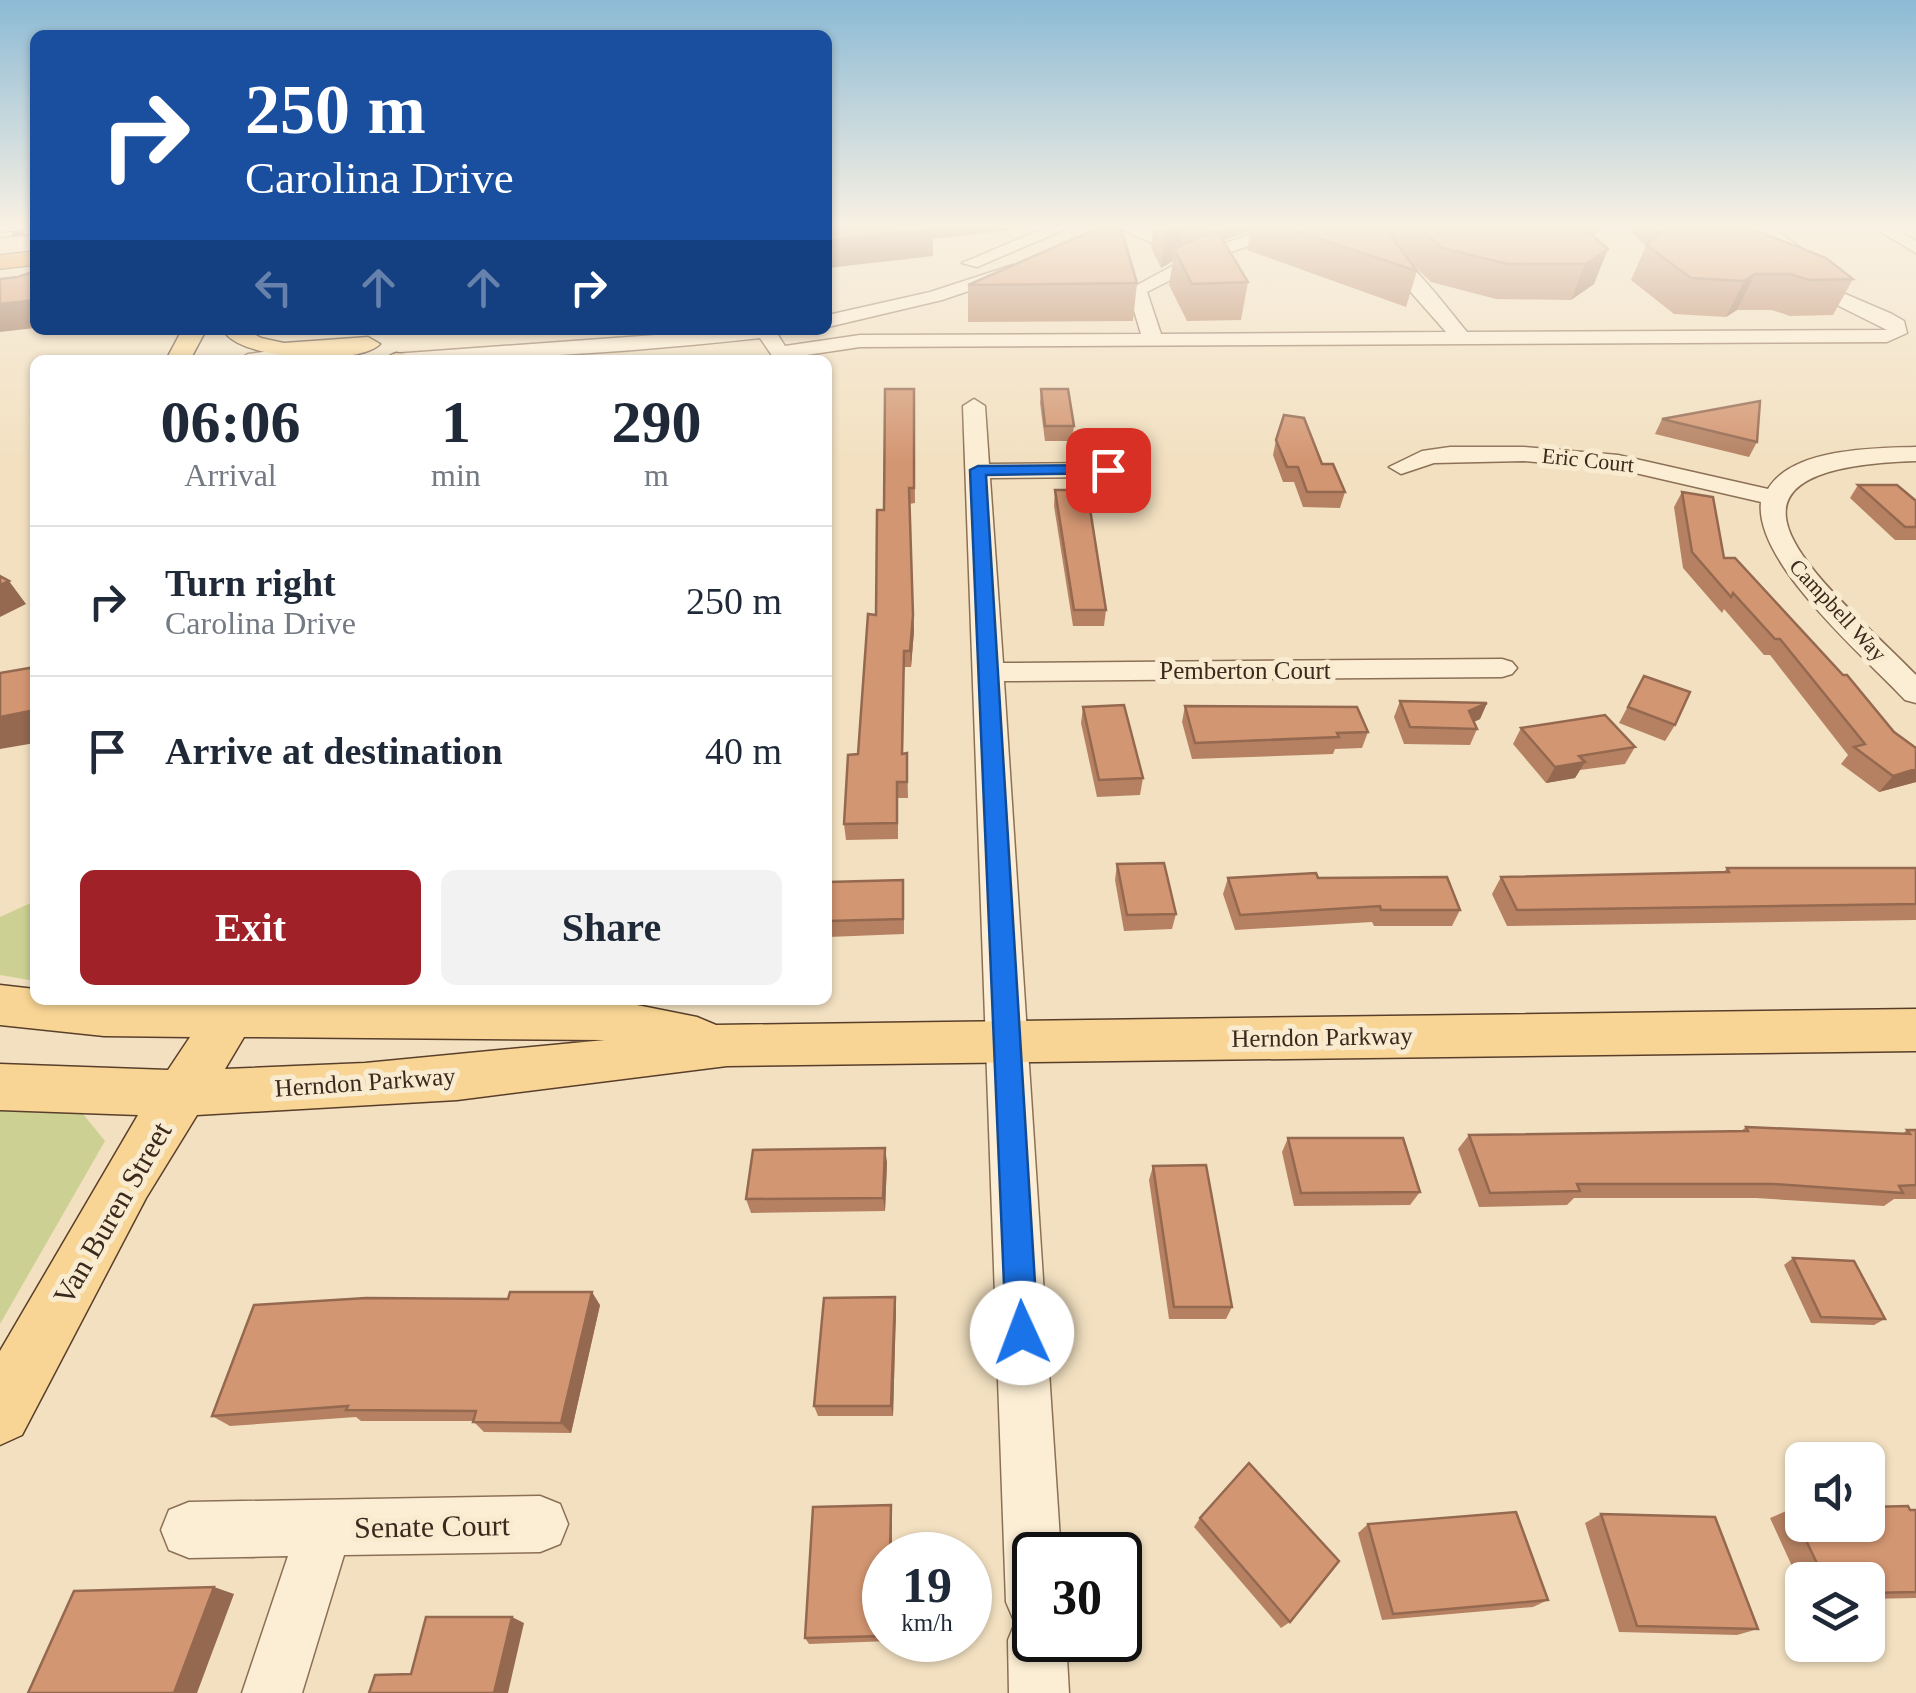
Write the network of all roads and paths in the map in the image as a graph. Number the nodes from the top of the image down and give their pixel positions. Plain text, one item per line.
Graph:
1 (901, 304) edge
2 (1142, 304) edge
3 (1434, 304) edge
4 (1854, 304) edge
5 (832, 320) edge
6 (244, 335) edge
7 (507, 335) edge
8 (734, 335) edge
9 (771, 335) edge
10 (1461, 338) junction
11 (1154, 340) junction
12 (368, 344) junction
13 (286, 355) edge
14 (477, 355) edge
15 (974, 406) dead end
16 (1916, 454) edge
17 (1401, 466) dead end
18 (978, 470) junction
19 (1108, 470) dead end
20 (1773, 498) junction
21 (1502, 668) dead end
22 (988, 672) junction
23 (1916, 693) edge
24 (34, 1005) edge
25 (237, 1006) edge
26 (1916, 1030) edge
27 (1009, 1041) junction
28 (727, 1045) junction
29 (0, 1087) edge
30 (182, 1092) junction
31 (0, 1413) edge
32 (540, 1524) dead end
33 (325, 1528) junction
34 (188, 1530) dead end
35 (1032, 1532) edge
36 (1038, 1662) edge
37 (272, 1693) edge
38 (1040, 1693) edge

1 - 5 street
2 - 11 street
3 - 10 street
4 - 10 street
6 - 12 main road
7 - 12 street
8 - 14 street
9 - 11 street
10 - 11 street
12 - 13 street
15 - 18 street
16 - 20 street
17 - 20 street, Eric Court
18 - 19 street
18 - 22 street
20 - 23 street, Campbell Way
21 - 22 street, Pemberton Court
22 - 27 street
24 - 25 main road, Herndon Parkway
25 - 28 main road, Herndon Parkway
25 - 30 main road, Van Buren Street
26 - 27 main road, Herndon Parkway
27 - 28 main road, Herndon Parkway
27 - 35 street
28 - 30 main road, Herndon Parkway
29 - 30 main road, Herndon Parkway
30 - 31 main road, Van Buren Street
32 - 33 street, Senate Court
33 - 34 street, Senate Court
33 - 37 street, Senate Court
36 - 38 street

